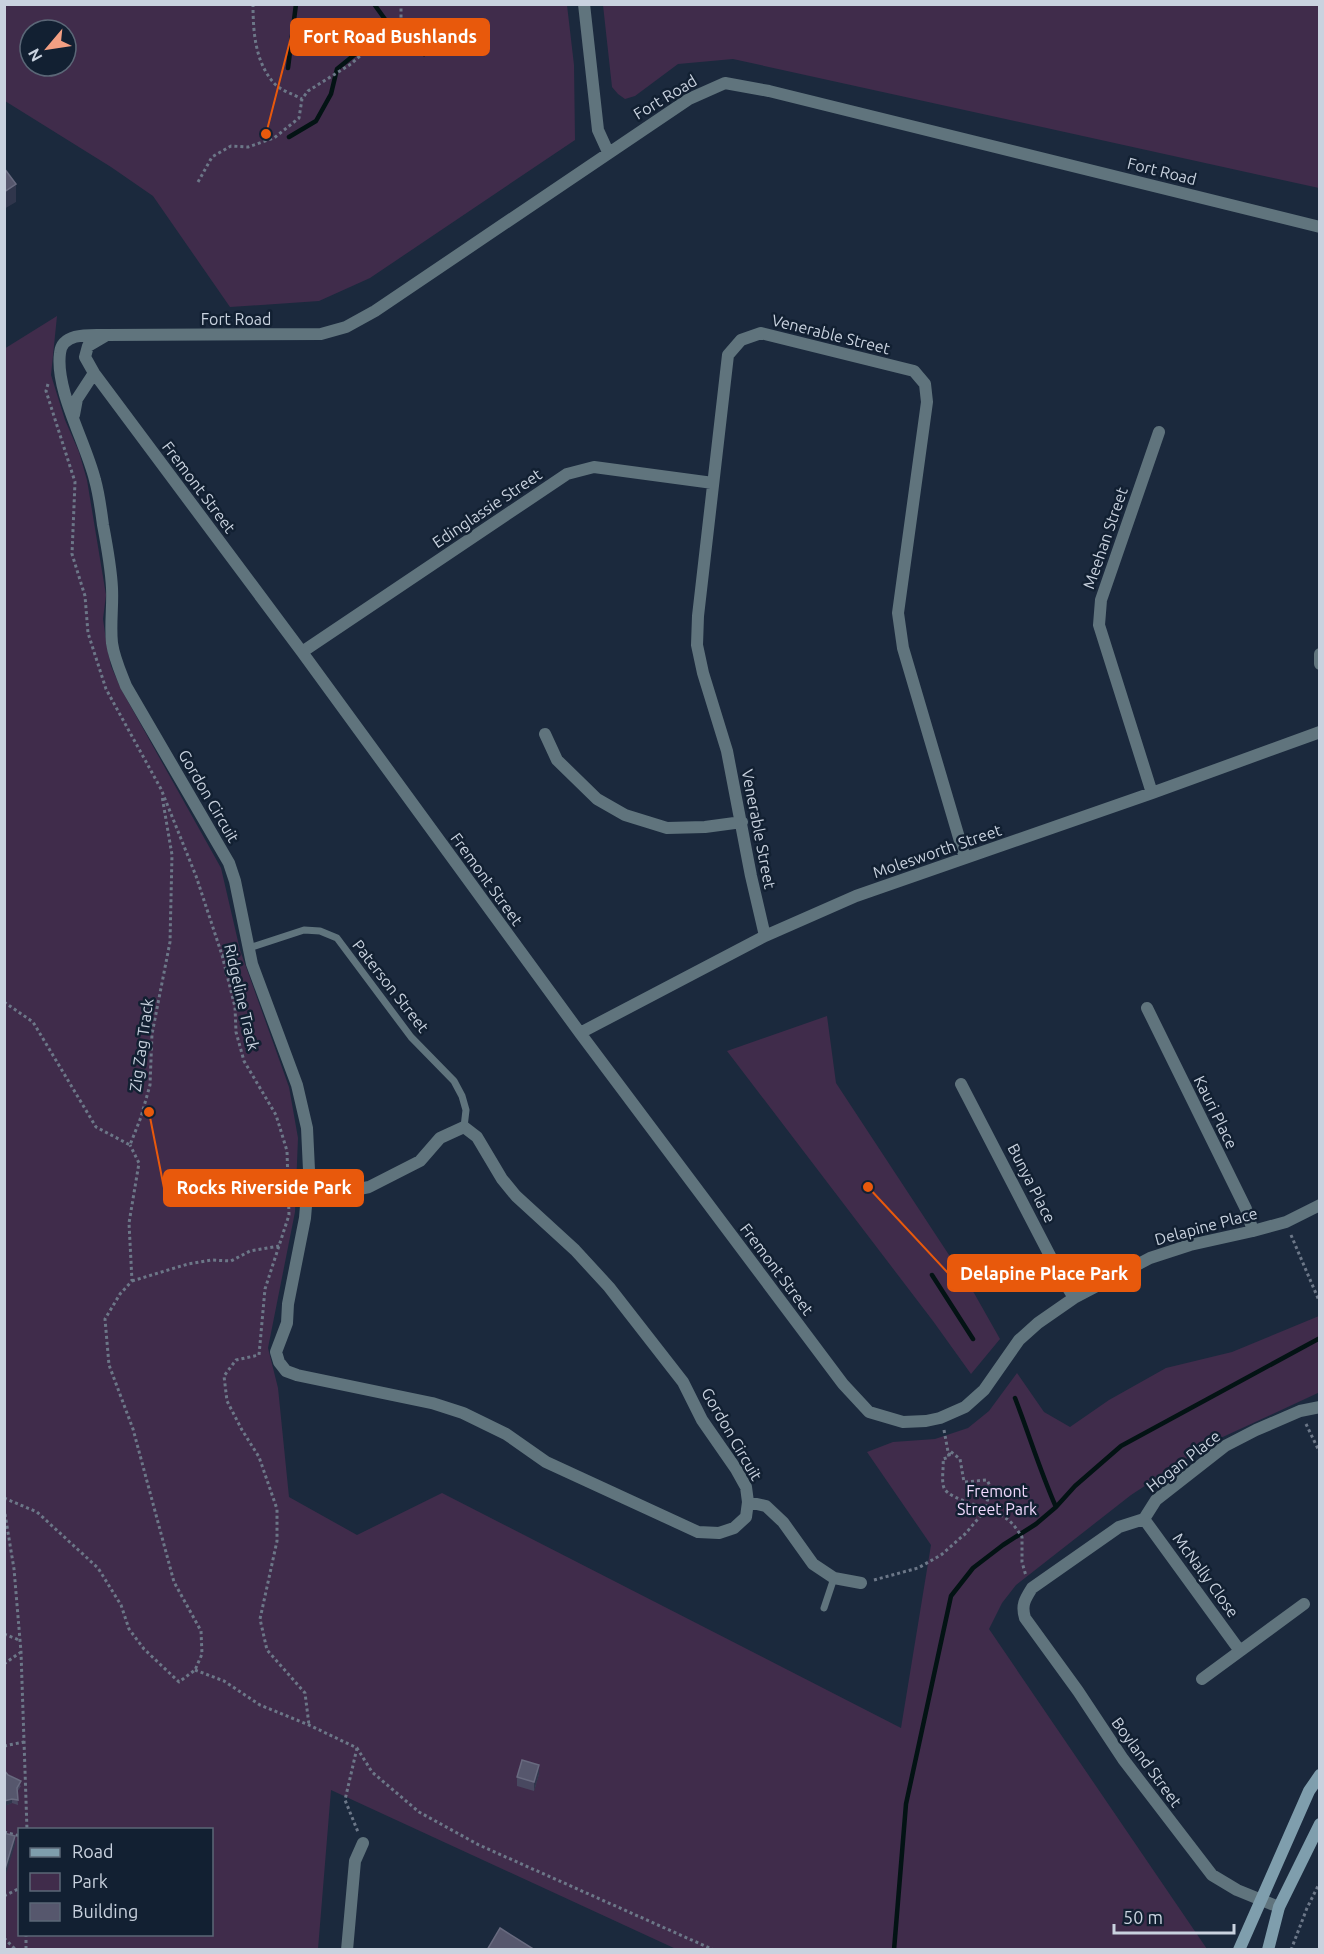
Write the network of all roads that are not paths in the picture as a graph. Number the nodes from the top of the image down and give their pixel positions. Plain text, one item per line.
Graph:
1 (584, 4) edge
2 (608, 152) junction
3 (1320, 227) edge
4 (106, 335) junction
5 (94, 373) junction
6 (73, 419) junction
7 (1159, 432) dead end
8 (713, 483) junction
9 (302, 652) junction
10 (1320, 654) edge
11 (1320, 664) edge
12 (1320, 732) edge
13 (545, 734) dead end
14 (1152, 793) junction
15 (741, 822) junction
16 (964, 858) junction
17 (765, 936) junction
18 (249, 948) junction
19 (1147, 1008) dead end
20 (580, 1033) junction
21 (961, 1084) dead end
22 (464, 1127) junction
23 (308, 1196) junction
24 (1320, 1205) edge
25 (1253, 1231) junction
26 (1074, 1298) junction
27 (1320, 1407) edge
28 (903, 1422) joint
29 (748, 1502) junction
30 (1144, 1519) junction
31 (834, 1578) junction
32 (861, 1583) road end
33 (1304, 1604) dead end
34 (824, 1608) dead end
35 (1240, 1650) junction
36 (1202, 1679) dead end
37 (1320, 1775) edge
38 (1320, 1824) edge
39 (363, 1843) road end
40 (1261, 1899) junction
41 (1279, 1907) junction
42 (347, 1950) edge
43 (1239, 1950) edge
44 (1268, 1950) edge

1 - 2 street
2 - 3 street, Fort Road
2 - 4 street, Fort Road
4 - 5 street, Fremont Street
4 - 6 street, Gordon Circuit
5 - 6 street
5 - 9 street, Fremont Street
6 - 18 street, Gordon Circuit
7 - 14 street, Meehan Street
8 - 9 street, Edinglassie Street
8 - 15 street, Venerable Street
8 - 16 street, Venerable Street
9 - 20 street, Fremont Street
10 - 11 street
12 - 14 street, Molesworth Street
13 - 15 street
14 - 16 street, Molesworth Street
15 - 17 street, Venerable Street
16 - 17 street, Molesworth Street
17 - 20 street, Molesworth Street
18 - 22 lane, Paterson Street
18 - 23 street, Gordon Circuit
19 - 25 street, Kauri Place
20 - 28 street, Fremont Street
21 - 26 street, Bunya Place
22 - 23 street
22 - 29 street, Gordon Circuit
23 - 29 street, Gordon Circuit
24 - 25 street, Delapine Place
25 - 26 street, Delapine Place
26 - 28 street, Delapine Place
27 - 30 street, Hogan Place
29 - 31 street
30 - 35 street, McNally Close
30 - 40 street, Boyland Street
31 - 32 street
31 - 34 lane
33 - 35 street
35 - 36 street
37 - 40 main road
38 - 41 main road
39 - 42 street
40 - 41 street, Boyland Street
40 - 43 main road
41 - 44 main road

